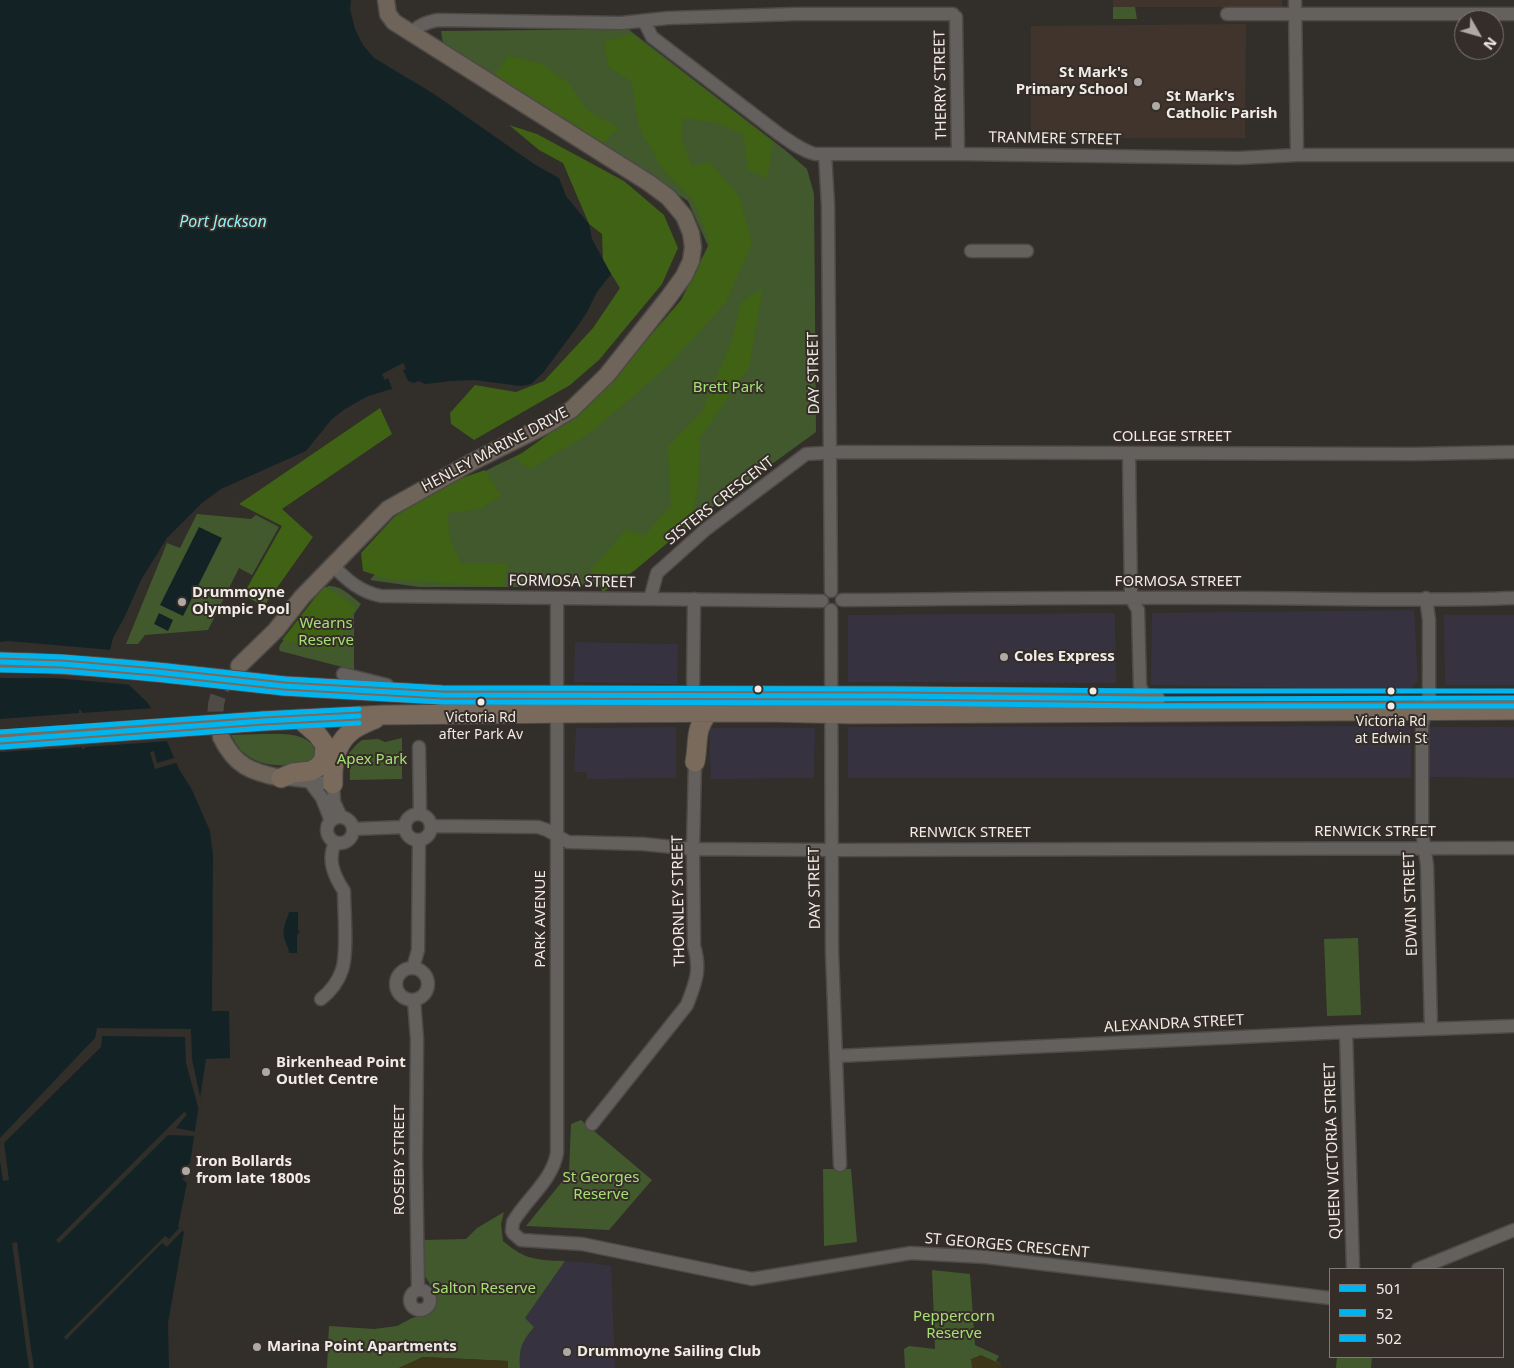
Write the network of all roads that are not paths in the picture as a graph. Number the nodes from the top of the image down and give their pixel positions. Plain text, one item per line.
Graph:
1 (386, 0) edge
2 (1295, 0) edge
3 (1227, 14) dead end
4 (1296, 14) junction
5 (1514, 14) edge
6 (644, 21) junction
7 (412, 34) junction
8 (826, 154) junction
9 (958, 154) junction
10 (1297, 155) junction
11 (1514, 155) edge
12 (972, 250) dead end
13 (1027, 251) dead end
14 (831, 452) junction
15 (1514, 452) edge
16 (1129, 454) junction
17 (332, 566) junction
18 (831, 591) junction
19 (557, 598) junction
20 (1131, 598) junction
21 (1426, 598) junction
22 (1514, 598) edge
23 (650, 599) junction
24 (694, 599) junction
25 (822, 600) junction
26 (842, 600) junction
27 (832, 610) junction
28 (0, 662) edge
29 (239, 666) tunnel mouth
30 (343, 674) dead end
31 (387, 685) dead end
32 (557, 695) junction
33 (693, 696) junction
34 (1514, 698) edge
35 (1146, 699) junction
36 (831, 704) junction
37 (1427, 705) junction
38 (1514, 710) edge
39 (709, 712) junction
40 (557, 714) junction
41 (383, 715) junction
42 (301, 720) junction
43 (221, 736) tunnel mouth
44 (0, 740) edge
45 (419, 747) dead end
46 (695, 762) joint
47 (281, 778) junction
48 (310, 782) junction
49 (333, 784) junction
50 (420, 814) junction
51 (336, 819) junction
52 (404, 826) junction
53 (431, 826) junction
54 (353, 829) junction
55 (558, 836) junction
56 (420, 840) junction
57 (335, 843) junction
58 (1425, 848) junction
59 (1514, 848) edge
60 (693, 849) junction
61 (831, 850) junction
62 (413, 968) junction
63 (321, 999) dead end
64 (414, 1000) junction
65 (1514, 1026) edge
66 (1431, 1029) junction
67 (1346, 1032) junction
68 (836, 1056) junction
69 (592, 1124) dead end
70 (840, 1166) dead end
71 (512, 1227) joint
72 (1514, 1230) edge
73 (1352, 1268) edge
74 (1420, 1268) edge
75 (418, 1290) dead end
76 (1329, 1298) edge

1 - 7 main road, HENLEY MARINE DRIVE
2 - 4 street
3 - 4 street
4 - 5 street
4 - 10 street
6 - 7 street
6 - 8 street, TRANMERE STREET
6 - 9 street, THERRY STREET
7 - 17 main road, HENLEY MARINE DRIVE
8 - 9 street, TRANMERE STREET
8 - 14 street, DAY STREET
9 - 10 street, TRANMERE STREET
10 - 11 street, TRANMERE STREET
12 - 13 street
14 - 16 street, COLLEGE STREET
14 - 18 street, DAY STREET
14 - 23 street, SISTERS CRESCENT
15 - 16 street, COLLEGE STREET
16 - 20 street
17 - 19 street, FORMOSA STREET
17 - 29 main road, HENLEY MARINE DRIVE
18 - 25 street
18 - 26 street
19 - 23 street, FORMOSA STREET
19 - 32 street, PARK AVENUE
20 - 21 street, FORMOSA STREET
20 - 26 street, FORMOSA STREET
20 - 35 street
21 - 22 street, FORMOSA STREET
21 - 37 street, EDWIN STREET
23 - 24 street, FORMOSA STREET
24 - 25 street, FORMOSA STREET
24 - 33 street
25 - 27 street
26 - 27 street
27 - 36 street, DAY STREET
28 - 32 highway, bridge
30 - 31 street
32 - 33 highway
32 - 40 street, PARK AVENUE
33 - 36 highway
34 - 37 highway
35 - 36 highway
35 - 37 highway
36 - 37 highway
36 - 39 highway
36 - 61 street, DAY STREET
37 - 38 highway
37 - 58 street, EDWIN STREET
39 - 40 highway
39 - 46 highway
40 - 41 highway
40 - 55 street, PARK AVENUE
41 - 42 highway
41 - 49 highway
42 - 44 highway, bridge
42 - 47 highway
43 - 47 main road
45 - 50 street
46 - 60 street, THORNLEY STREET
47 - 48 street
48 - 49 street
48 - 51 street
49 - 51 street
50 - 52 street
50 - 53 street
51 - 54 street
51 - 57 street
52 - 54 street
52 - 56 street
53 - 55 street, RENWICK STREET
53 - 56 street
54 - 57 street
55 - 60 street, RENWICK STREET
55 - 71 street, PARK AVENUE
56 - 62 street
57 - 63 street
58 - 59 street, RENWICK STREET
58 - 61 street, RENWICK STREET
58 - 66 street, EDWIN STREET
60 - 61 street, RENWICK STREET
60 - 69 street, THORNLEY STREET
61 - 68 street, DAY STREET
62 - 64 street
62 - 64 street
64 - 75 street, ROSEBY STREET
65 - 66 street, ALEXANDRA STREET
66 - 67 street, ALEXANDRA STREET
67 - 68 street, ALEXANDRA STREET
67 - 73 street, QUEEN VICTORIA STREET
68 - 70 street, DAY STREET
71 - 76 street, ST GEORGES CRESCENT
72 - 74 street

